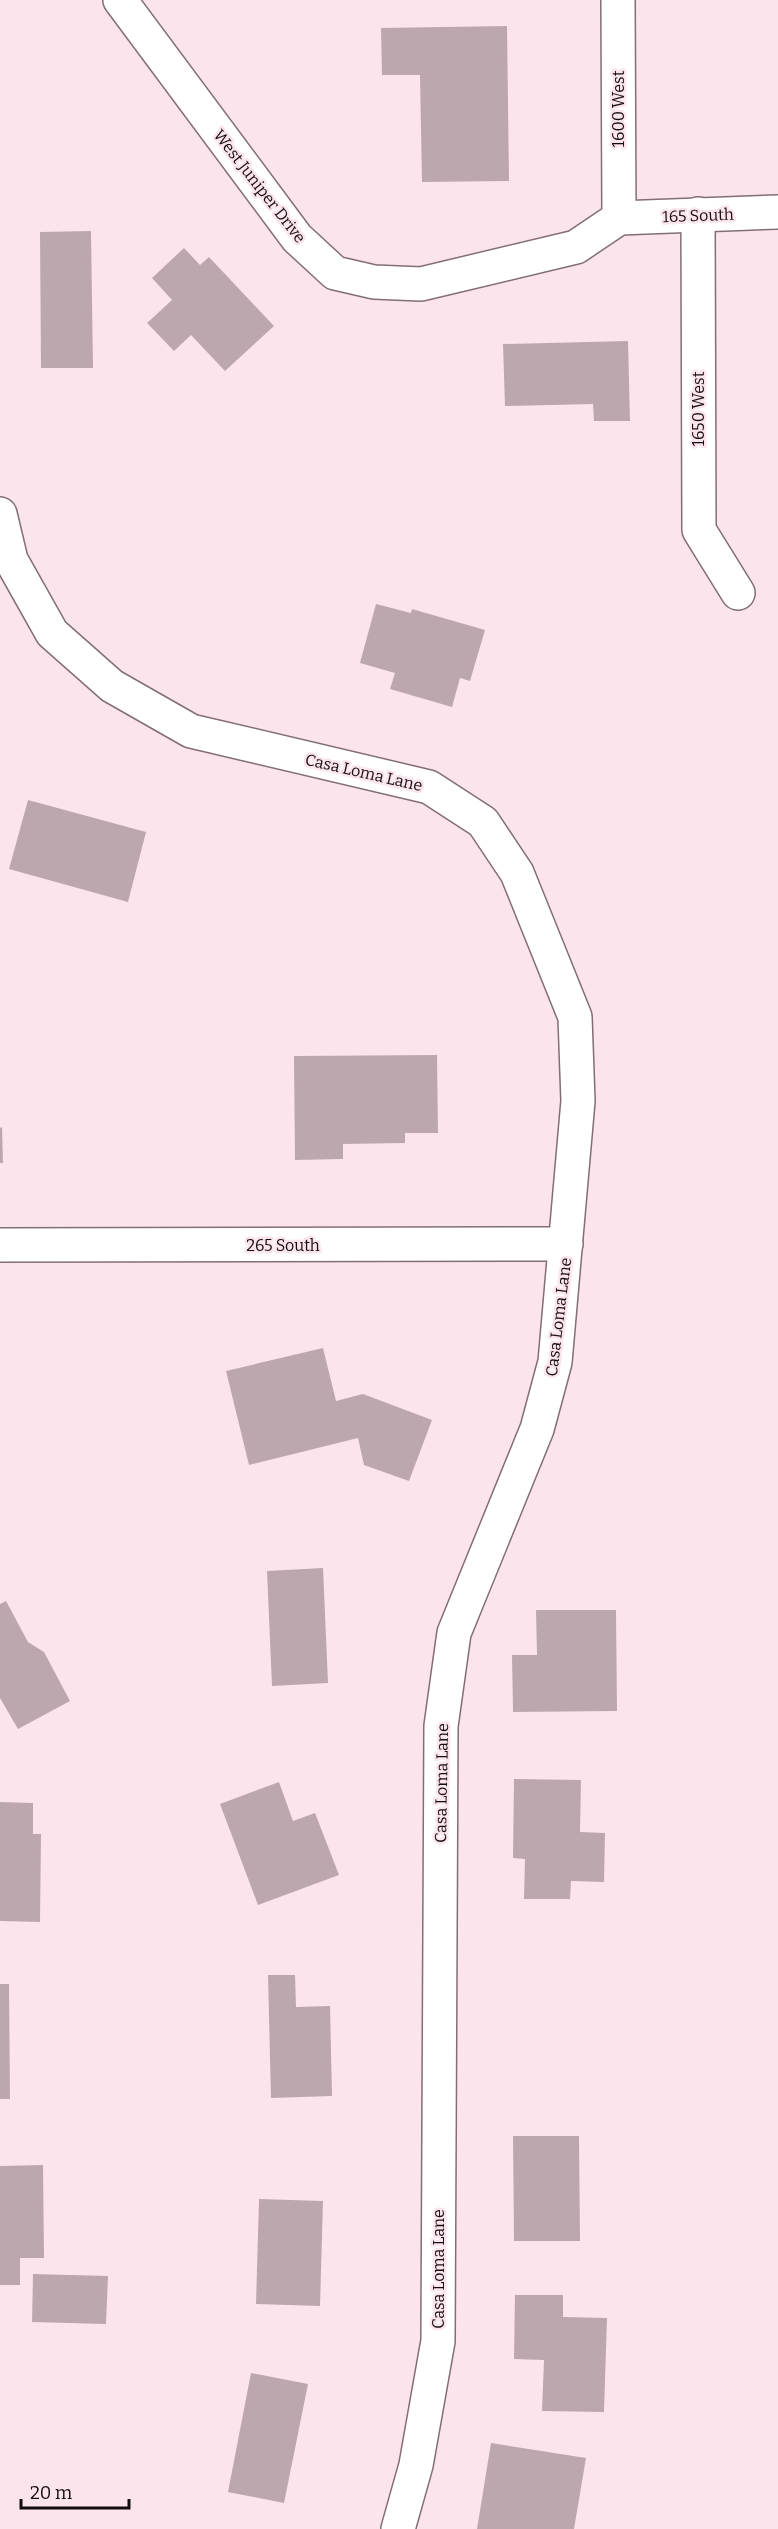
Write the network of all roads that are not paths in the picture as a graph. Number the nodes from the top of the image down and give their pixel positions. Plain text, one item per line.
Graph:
1 (120, 0) edge
2 (618, 0) edge
3 (778, 212) edge
4 (698, 214) junction
5 (619, 218) junction
6 (0, 514) edge
7 (738, 593) dead end
8 (566, 1244) junction
9 (0, 1245) edge
10 (398, 2529) edge

1 - 5 street, West Juniper Drive
2 - 5 street, 1600 West
3 - 4 street, 165 South
4 - 5 street, 165 South
4 - 7 street, 1650 West
6 - 8 street, Casa Loma Lane
8 - 9 street, 265 South
8 - 10 street, Casa Loma Lane

